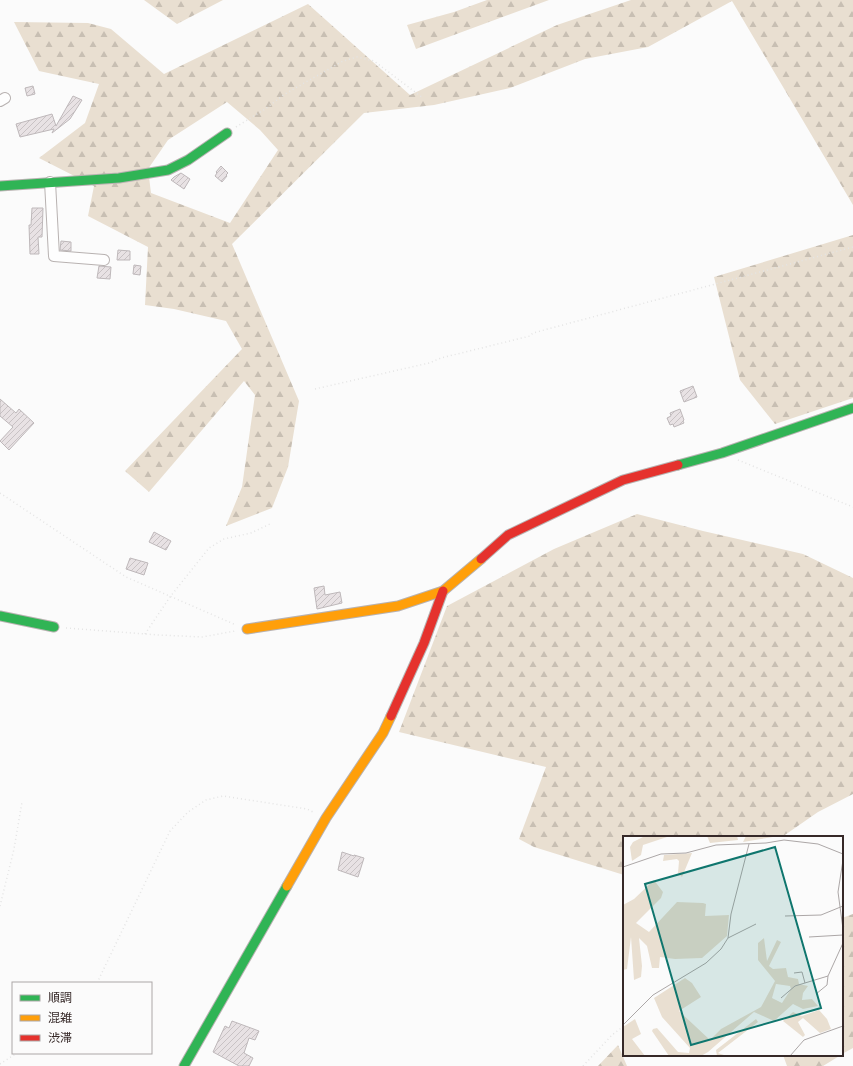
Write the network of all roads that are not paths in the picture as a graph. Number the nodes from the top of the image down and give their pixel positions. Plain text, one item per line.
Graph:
1 (227, 133) road end
2 (50, 182) junction
3 (0, 186) edge
4 (104, 260) dead end
5 (853, 408) edge
6 (443, 591) junction
7 (0, 616) edge
8 (54, 627) road end
9 (247, 629) road end
10 (184, 1066) edge

1 - 2 street
2 - 3 street
2 - 4 street
5 - 6 street
6 - 9 street
6 - 10 street
7 - 8 street

